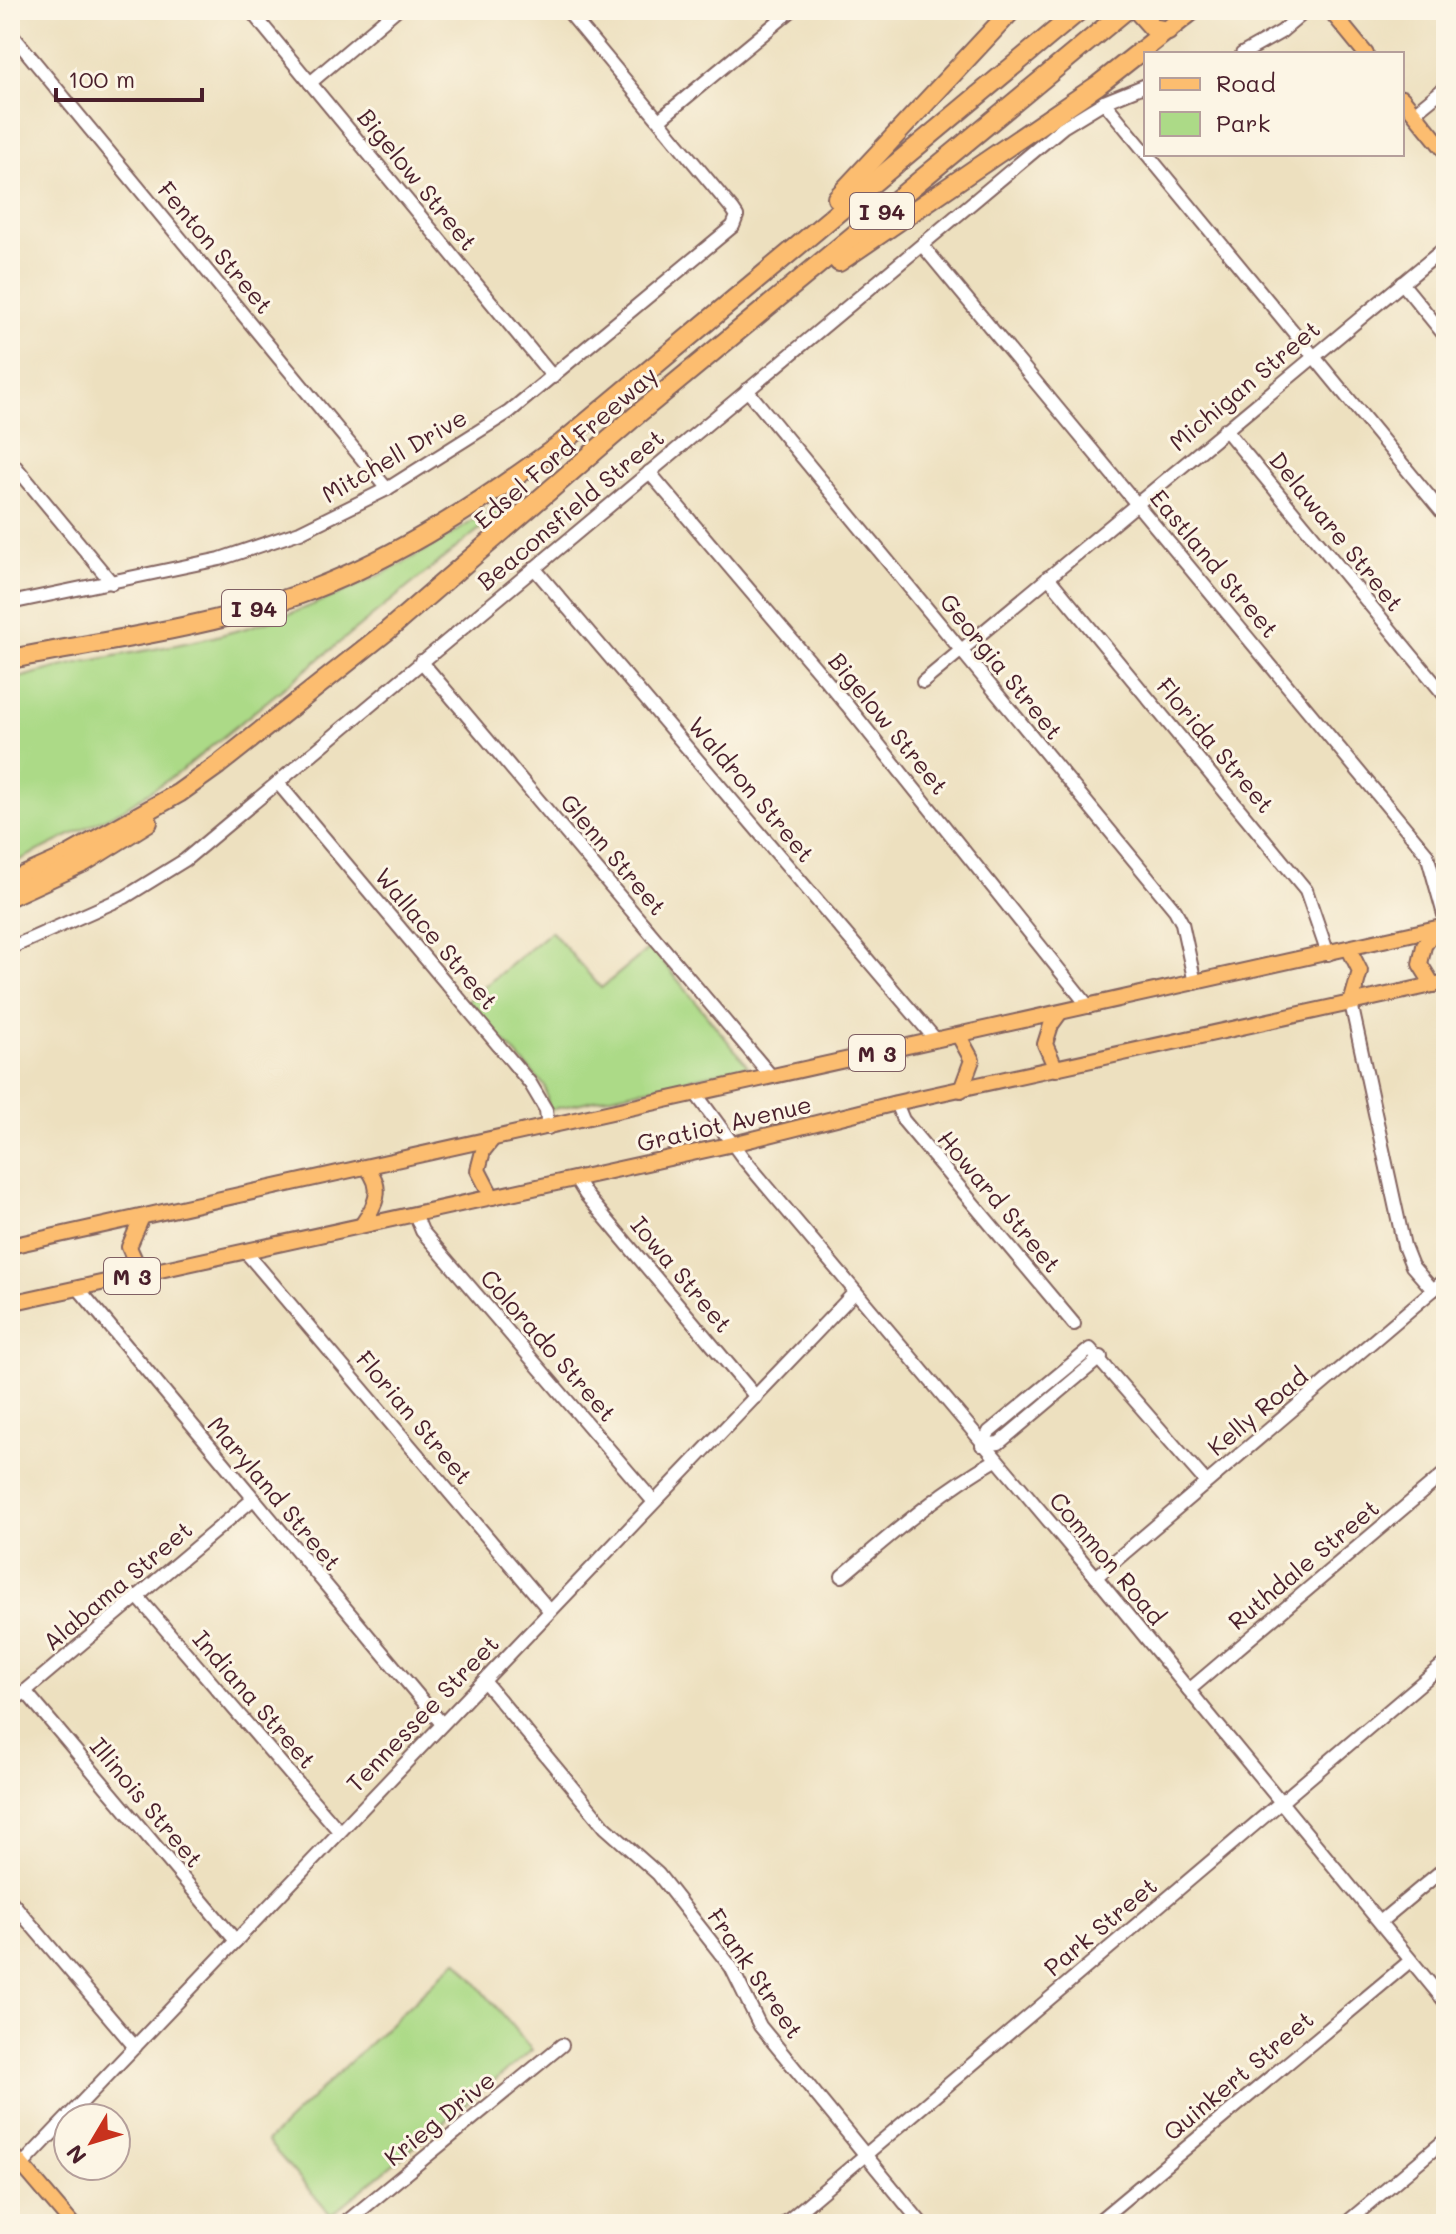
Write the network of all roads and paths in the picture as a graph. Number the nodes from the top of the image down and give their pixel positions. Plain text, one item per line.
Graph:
1 (250, 10) edge
2 (396, 10) edge
3 (567, 10) edge
4 (792, 10) edge
5 (1012, 10) edge
6 (1080, 10) edge
7 (1126, 10) edge
8 (1137, 10) edge
9 (1193, 10) edge
10 (1307, 10) edge
11 (1330, 10) edge
12 (1158, 28) junction
13 (10, 32) edge
14 (1246, 52) edge
15 (1364, 52) edge
16 (310, 83) junction
17 (1144, 86) edge
18 (1446, 87) edge
19 (1404, 100) edge
20 (1104, 102) junction
21 (1414, 113) junction
22 (659, 120) junction
23 (1144, 152) edge
24 (1446, 152) edge
25 (1148, 156) edge
26 (922, 245) junction
27 (1446, 247) edge
28 (774, 263) junction
29 (1402, 283) junction
30 (1446, 337) edge
31 (1314, 356) junction
32 (553, 377) junction
33 (747, 390) junction
34 (639, 413) junction
35 (1225, 429) junction
36 (10, 460) edge
37 (649, 472) junction
38 (387, 489) junction
39 (1137, 503) junction
40 (1446, 517) edge
41 (534, 568) junction
42 (1048, 577) junction
43 (112, 583) junction
44 (10, 603) edge
45 (960, 650) junction
46 (10, 659) edge
47 (421, 661) junction
48 (923, 682) dead end
49 (1443, 688) edge
50 (278, 783) junction
51 (179, 793) junction
52 (10, 882) edge
53 (10, 896) edge
54 (1442, 926) edge
55 (10, 948) edge
56 (1349, 949) junction
57 (1328, 954) junction
58 (1195, 983) junction
59 (1440, 983) edge
60 (1351, 1003) junction
61 (1089, 1007) junction
62 (1059, 1014) junction
63 (959, 1036) junction
64 (936, 1040) junction
65 (1056, 1069) junction
66 (772, 1077) junction
67 (961, 1090) junction
68 (696, 1094) junction
69 (896, 1103) junction
70 (548, 1128) junction
71 (491, 1141) junction
72 (733, 1144) junction
73 (367, 1168) junction
74 (576, 1179) junction
75 (492, 1197) junction
76 (415, 1214) junction
77 (142, 1217) junction
78 (362, 1225) junction
79 (10, 1246) edge
80 (245, 1251) junction
81 (141, 1274) junction
82 (1446, 1279) edge
83 (78, 1288) junction
84 (1433, 1290) junction
85 (855, 1292) junction
86 (10, 1303) edge
87 (1074, 1324) dead end
88 (756, 1397) junction
89 (982, 1445) junction
90 (996, 1460) junction
91 (1446, 1472) edge
92 (1206, 1482) junction
93 (252, 1500) junction
94 (654, 1502) junction
95 (842, 1576) dead end
96 (1096, 1577) junction
97 (137, 1596) junction
98 (550, 1611) junction
99 (1446, 1662) edge
100 (484, 1681) junction
101 (1189, 1690) junction
102 (25, 1691) junction
103 (10, 1704) edge
104 (442, 1724) junction
105 (1280, 1802) junction
106 (339, 1831) junction
107 (1446, 1867) edge
108 (10, 1900) edge
109 (1380, 1922) junction
110 (236, 1941) junction
111 (1410, 1961) junction
112 (1446, 2003) edge
113 (562, 2045) dead end
114 (135, 2047) junction
115 (1446, 2139) edge
116 (10, 2151) edge
117 (866, 2154) junction
118 (22, 2165) junction
119 (72, 2224) edge
120 (344, 2224) edge
121 (784, 2224) edge
122 (922, 2224) edge
123 (1095, 2224) edge
124 (1345, 2224) edge

1 - 16 street, Bigelow Street
2 - 16 street
3 - 22 street
4 - 22 street
5 - 28 highway
6 - 28 highway, Edsel Ford Freeway / I 94
7 - 34 highway, Edsel Ford Freeway / I 94
8 - 12 highway
9 - 12 highway
10 - 14 street
11 - 15 main road
12 - 34 highway
13 - 38 street, Fenton Street
16 - 32 street, Bigelow Street
17 - 20 street, Beaconsfield Street
18 - 21 street
19 - 21 main road
20 - 23 street
20 - 26 street, Beaconsfield Street
21 - 24 main road
22 - 32 street, Mitchell Drive
25 - 31 street
26 - 33 street, Beaconsfield Street
26 - 39 street, Eastland Street
27 - 29 street, Michigan Street
28 - 46 highway, Edsel Ford Freeway / I 94
29 - 30 street
29 - 31 street, Michigan Street
31 - 35 street, Michigan Street
31 - 40 street
32 - 38 street, Mitchell Drive
33 - 37 street, Beaconsfield Street
33 - 45 street, Georgia Street
34 - 51 highway, Edsel Ford Freeway / I 94
35 - 39 street, Michigan Street
35 - 49 street, Delaware Street
36 - 43 street
37 - 41 street, Beaconsfield Street
37 - 61 street, Bigelow Street
38 - 43 street, Mitchell Drive
39 - 42 street, Michigan Street
39 - 54 street, Eastland Street
41 - 47 street, Beaconsfield Street
41 - 64 street, Waldron Street
42 - 45 street, Michigan Street
42 - 57 street, Florida Street
43 - 44 street, Mitchell Drive
45 - 48 street, Michigan Street
45 - 58 street, Georgia Street
47 - 50 street, Beaconsfield Street
47 - 66 street, Glenn Street
50 - 55 street, Beaconsfield Street
50 - 70 street, Wallace Street
51 - 52 highway, Edsel Ford Freeway / I 94
51 - 53 highway
54 - 56 main road, Gratiot Avenue / M 3
54 - 59 main road
56 - 57 main road, Gratiot Avenue / M 3
56 - 60 main road
57 - 58 main road, Gratiot Avenue / M 3
58 - 61 main road, Gratiot Avenue / M 3
59 - 60 main road, Gratiot Avenue / M 3
60 - 65 main road, Gratiot Avenue / M 3
60 - 84 street
61 - 62 main road, Gratiot Avenue / M 3
62 - 63 main road, Gratiot Avenue / M 3
62 - 65 main road
63 - 64 main road, Gratiot Avenue / M 3
63 - 67 main road
64 - 66 main road, Gratiot Avenue / M 3
65 - 67 main road, Gratiot Avenue / M 3
66 - 68 main road, Gratiot Avenue / M 3
67 - 69 main road, Gratiot Avenue / M 3
68 - 70 main road, Gratiot Avenue / M 3
68 - 72 street, Common Road
69 - 72 main road, Gratiot Avenue / M 3
69 - 87 street, Howard Street
70 - 71 main road, Gratiot Avenue / M 3
71 - 73 main road, Gratiot Avenue / M 3
71 - 75 main road
72 - 74 main road, Gratiot Avenue / M 3
72 - 85 street, Common Road
73 - 77 main road, Gratiot Avenue / M 3
73 - 78 main road
74 - 75 main road, Gratiot Avenue / M 3
74 - 88 street, Iowa Street
75 - 76 main road, Gratiot Avenue / M 3
76 - 78 main road, Gratiot Avenue / M 3
76 - 94 street, Colorado Street
77 - 79 main road, Gratiot Avenue / M 3
77 - 81 main road
78 - 80 main road, Gratiot Avenue / M 3
80 - 81 main road, Gratiot Avenue / M 3
80 - 98 street, Florian Street
81 - 83 main road, Gratiot Avenue / M 3
82 - 84 street, Kelly Road
83 - 86 main road, Gratiot Avenue / M 3
83 - 93 street, Maryland Street
84 - 92 street, Kelly Road
85 - 88 street, Tennessee Street
85 - 89 street, Common Road
88 - 94 street, Tennessee Street
89 - 90 street, Common Road
89 - 92 street
90 - 95 street
90 - 96 street, Common Road
91 - 101 street, Ruthdale Street
92 - 96 street, Kelly Road
93 - 97 street, Alabama Street
93 - 104 street, Maryland Street
94 - 98 street, Tennessee Street
96 - 101 street, Common Road
97 - 102 street, Alabama Street
97 - 106 street, Indiana Street
98 - 100 street, Tennessee Street
99 - 105 street, Park Street
100 - 104 street, Tennessee Street
100 - 117 street, Frank Street
101 - 105 street, Common Road
102 - 103 street, Alabama Street
102 - 110 street, Illinois Street
104 - 106 street, Tennessee Street
105 - 109 street, Common Road
105 - 117 street, Park Street
106 - 110 street, Tennessee Street
107 - 109 street
108 - 114 street
109 - 111 street, Common Road
110 - 114 street, Tennessee Street
111 - 112 street, Common Road
111 - 123 street, Quinkert Street
113 - 120 street, Krieg Drive
114 - 118 street, Tennessee Street
115 - 124 street
116 - 118 main road
117 - 121 street, Park Street
117 - 122 street, Frank Street
118 - 119 main road

